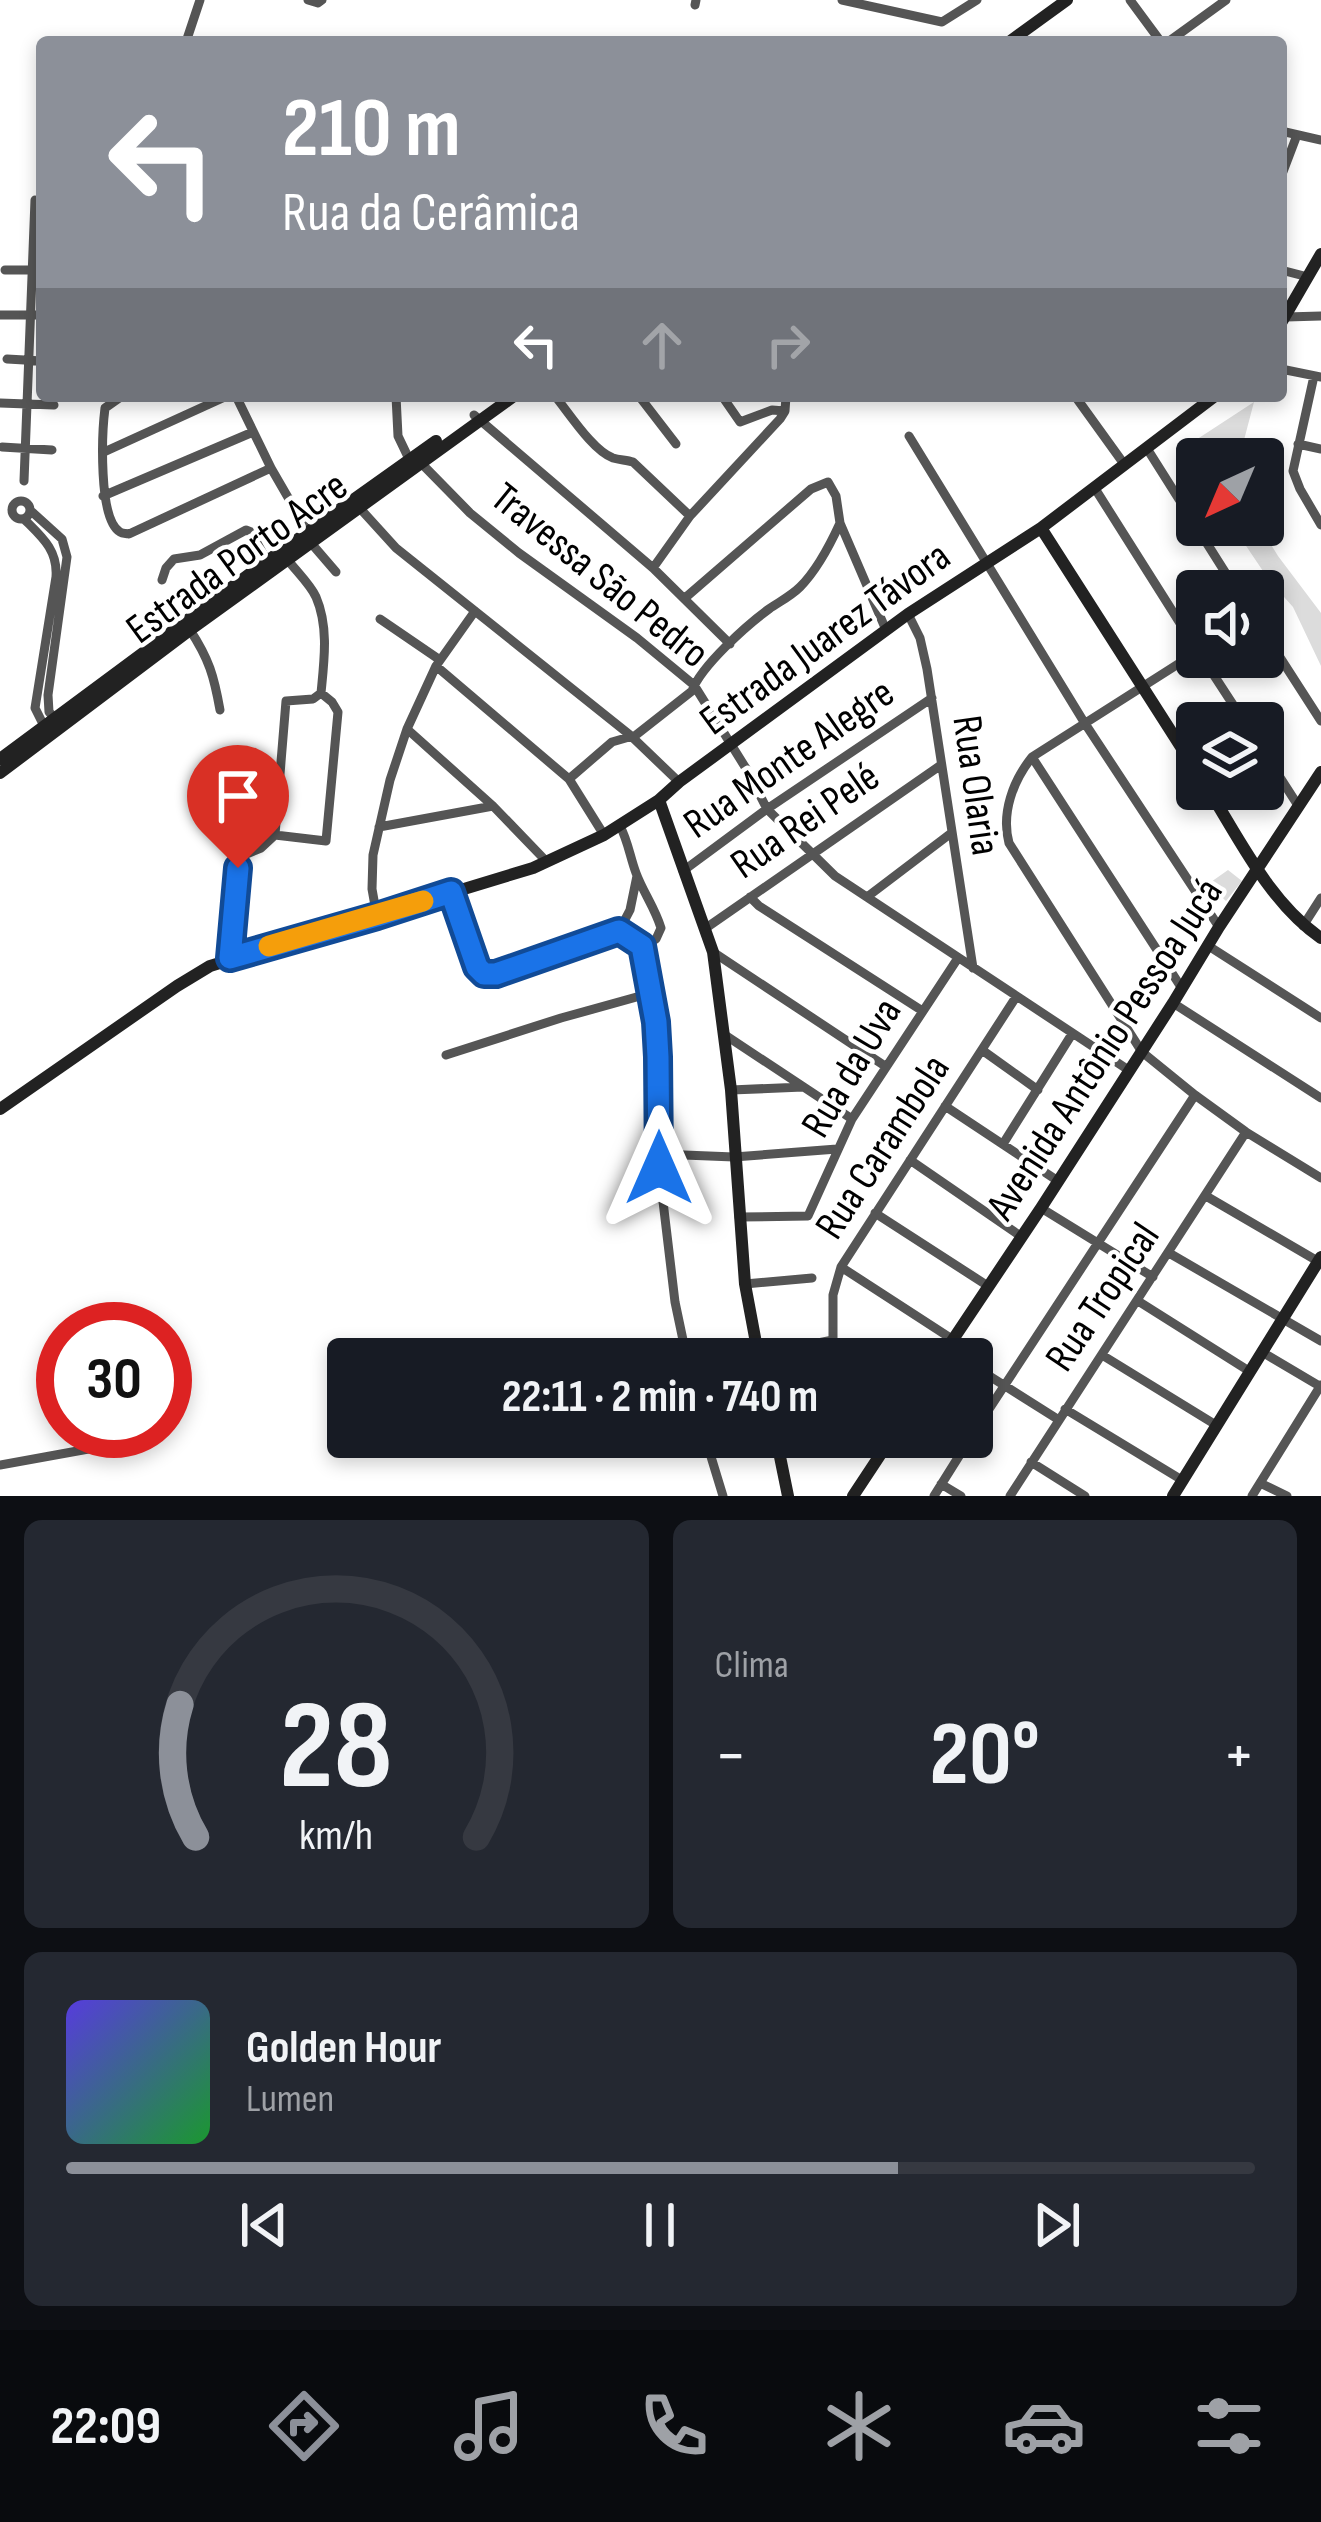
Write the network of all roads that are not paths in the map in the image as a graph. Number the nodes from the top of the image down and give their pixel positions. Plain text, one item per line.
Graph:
1 (842, 0) edge
2 (915, 0) edge
3 (977, 0) edge
4 (1052, 0) edge
5 (1067, 0) edge
6 (1130, 0) edge
7 (1226, 0) edge
8 (200, 1) edge
9 (912, 15) junction
10 (188, 36) edge
11 (1016, 36) edge
12 (1017, 36) edge
13 (1160, 36) edge
14 (1174, 36) edge
15 (1287, 132) edge
16 (1297, 135) junction
17 (1321, 140) edge
18 (1287, 161) edge
19 (35, 200) dead end
20 (36, 209) edge
21 (1321, 254) edge
22 (5, 270) dead end
23 (36, 270) edge
24 (1287, 272) edge
25 (1308, 277) junction
26 (1287, 313) edge
27 (36, 314) edge
28 (0, 315) edge
29 (1321, 316) edge
30 (1287, 320) edge
31 (7, 359) dead end
32 (36, 361) edge
33 (1287, 370) edge
34 (1317, 377) edge
35 (114, 402) edge
36 (217, 402) edge
37 (235, 402) edge
38 (396, 402) edge
39 (494, 402) edge
40 (504, 402) edge
41 (560, 402) edge
42 (644, 402) edge
43 (726, 402) edge
44 (785, 402) edge
45 (1079, 402) edge
46 (1207, 402) edge
47 (0, 403) edge
48 (28, 404) junction
49 (54, 405) dead end
50 (784, 411) junction
51 (476, 418) junction
52 (253, 432) junction
53 (909, 436) dead end
54 (676, 444) dead end
55 (1298, 444) junction
56 (2, 447) edge
57 (1146, 447) junction
58 (26, 448) junction
59 (1321, 449) edge
60 (52, 450) dead end
61 (104, 452) junction
62 (414, 461) junction
63 (1124, 464) junction
64 (271, 468) junction
65 (24, 481) dead end
66 (1094, 486) junction
67 (103, 496) junction
68 (1, 500) edge
69 (356, 504) junction
70 (1317, 514) edge
71 (27, 515) junction
72 (690, 515) junction
73 (840, 523) junction
74 (1321, 525) edge
75 (49, 526) junction
76 (1041, 528) junction
77 (40, 536) junction
78 (309, 537) junction
79 (62, 539) junction
80 (52, 548) junction
81 (284, 555) junction
82 (268, 561) junction
83 (985, 562) junction
84 (653, 568) junction
85 (1224, 570) edge
86 (336, 572) dead end
87 (162, 580) dead end
88 (685, 598) junction
89 (475, 611) junction
90 (908, 614) junction
91 (1176, 616) edge
92 (380, 620) dead end
93 (190, 630) junction
94 (886, 630) junction
95 (730, 644) junction
96 (438, 663) junction
97 (1284, 664) edge
98 (1176, 666) edge
99 (694, 685) junction
100 (1142, 685) junction
101 (321, 692) junction
102 (932, 698) junction
103 (220, 710) dead end
104 (1321, 721) edge
105 (49, 722) junction
106 (1084, 722) junction
107 (406, 729) junction
108 (630, 735) junction
109 (1176, 739) edge
110 (730, 745) junction
111 (1032, 757) junction
112 (0, 759) edge
113 (941, 765) junction
114 (1321, 772) edge
115 (0, 773) edge
116 (569, 779) junction
117 (679, 782) junction
118 (1284, 784) edge
119 (658, 800) junction
120 (493, 806) junction
121 (1299, 807) junction
122 (767, 809) junction
123 (1221, 810) edge
124 (620, 826) junction
125 (379, 827) junction
126 (950, 834) junction
127 (275, 835) junction
128 (604, 835) junction
129 (814, 854) junction
130 (547, 862) junction
131 (1258, 869) junction
132 (683, 871) junction
133 (637, 876) junction
134 (451, 892) junction
135 (750, 897) junction
136 (867, 897) junction
137 (1321, 898) edge
138 (377, 916) junction
139 (1304, 926) junction
140 (1219, 927) junction
141 (706, 928) junction
142 (619, 931) junction
143 (1321, 938) edge
144 (1207, 945) junction
145 (642, 946) junction
146 (712, 952) junction
147 (230, 958) junction
148 (958, 958) junction
149 (973, 968) junction
150 (1181, 987) junction
151 (651, 993) junction
152 (1016, 997) junction
153 (1173, 1003) junction
154 (921, 1010) junction
155 (1320, 1015) edge
156 (1072, 1034) junction
157 (724, 1035) junction
158 (982, 1051) junction
159 (1142, 1052) junction
160 (446, 1055) dead end
161 (885, 1066) junction
162 (1130, 1071) junction
163 (803, 1088) junction
164 (731, 1090) junction
165 (1038, 1090) junction
166 (1195, 1095) junction
167 (1321, 1098) edge
168 (946, 1106) junction
169 (0, 1109) edge
170 (851, 1119) junction
171 (1246, 1132) junction
172 (1003, 1144) junction
173 (837, 1149) junction
174 (659, 1154) junction
175 (734, 1157) junction
176 (910, 1160) junction
177 (1321, 1178) edge
178 (1058, 1180) junction
179 (1206, 1196) junction
180 (1041, 1208) junction
181 (875, 1213) junction
182 (739, 1216) junction
183 (1022, 1237) junction
184 (1097, 1244) junction
185 (1169, 1253) junction
186 (1320, 1260) edge
187 (841, 1267) junction
188 (1153, 1277) junction
189 (812, 1278) dead end
190 (745, 1284) junction
191 (988, 1286) junction
192 (1138, 1300) junction
193 (1282, 1320) junction
194 (683, 1338) edge
195 (755, 1338) edge
196 (833, 1338) edge
197 (933, 1338) edge
198 (953, 1338) edge
199 (1321, 1341) edge
200 (1262, 1352) junction
201 (1102, 1355) junction
202 (1250, 1371) junction
203 (993, 1378) edge
204 (1004, 1385) junction
205 (1321, 1386) edge
206 (993, 1402) edge
207 (1065, 1409) junction
208 (1058, 1420) junction
209 (1216, 1425) junction
210 (39, 1458) edge
211 (711, 1458) edge
212 (780, 1458) edge
213 (878, 1458) edge
214 (957, 1458) edge
215 (1031, 1462) junction
216 (0, 1465) edge
217 (1183, 1480) junction
218 (941, 1484) junction
219 (1260, 1484) junction
220 (723, 1496) edge
221 (788, 1496) edge
222 (854, 1496) edge
223 (934, 1496) edge
224 (961, 1496) edge
225 (1010, 1496) edge
226 (1084, 1496) edge
227 (1173, 1496) edge
228 (1252, 1496) edge
229 (1287, 1496) edge

1 - 9 street
2 - 9 street
3 - 9 street
4 - 11 street
5 - 12 street
6 - 13 street
7 - 14 street
8 - 10 street
15 - 16 street
16 - 17 street
16 - 18 street
19 - 20 street
21 - 25 street
22 - 23 street
24 - 25 street
25 - 26 street
27 - 28 street
29 - 30 street
31 - 32 street
32 - 48 street
33 - 34 street
34 - 55 street
35 - 61 street
36 - 61 street
37 - 52 street
38 - 62 street
39 - 51 street, Estrada Porto Acre
40 - 51 street, Estrada Porto Acre
41 - 72 street
42 - 54 street
43 - 50 street
44 - 50 street
45 - 63 street
46 - 57 street, Estrada Juarez Távora
47 - 48 street
48 - 49 street
48 - 58 street
50 - 72 street
51 - 62 street, Estrada Porto Acre
51 - 84 street
52 - 64 street
52 - 67 street
53 - 83 street
55 - 59 street
55 - 70 street
56 - 58 street
57 - 63 street, Estrada Juarez Távora
57 - 85 street
58 - 60 street
58 - 65 street
61 - 67 street
62 - 69 street, Estrada Porto Acre
62 - 99 street, Travessa São Pedro
63 - 66 street, Estrada Juarez Távora
64 - 67 street
64 - 78 street
66 - 76 street, Estrada Juarez Távora
66 - 91 street
68 - 71 street
69 - 78 street, Estrada Porto Acre
69 - 89 street
70 - 74 street
71 - 75 street
71 - 77 street
72 - 84 street
73 - 88 street
73 - 94 street
73 - 95 street
75 - 77 street
75 - 79 street
76 - 83 street, Estrada Juarez Távora
76 - 100 street
77 - 80 street
78 - 81 street, Estrada Porto Acre
78 - 86 street
79 - 80 street
79 - 105 street
80 - 105 street
81 - 82 street, Estrada Porto Acre
81 - 93 street, Estrada Porto Acre
81 - 101 street
82 - 87 street
82 - 105 street, Estrada Porto Acre
83 - 90 street, Estrada Juarez Távora
83 - 106 street
84 - 88 street
88 - 95 street
89 - 96 street
89 - 108 street
90 - 94 street, Estrada Juarez Távora
90 - 102 street, Rua Olaria
92 - 96 street
93 - 103 street
93 - 115 street, Estrada Porto Acre
94 - 110 street, Estrada Juarez Távora
95 - 99 street
96 - 107 street
96 - 116 street
97 - 104 street
98 - 100 street
99 - 108 street
99 - 110 street, Travessa São Pedro
100 - 106 street
100 - 109 street
101 - 127 street
101 - 127 street
102 - 113 street, Rua Olaria
102 - 122 street, Rua Monte Alegre
105 - 112 street, Estrada Porto Acre
106 - 111 street
106 - 140 street
107 - 120 street
107 - 125 street
108 - 116 street
108 - 117 street
110 - 117 street, Estrada Juarez Távora
110 - 122 street, Travessa São Pedro
111 - 150 street
111 - 159 street
113 - 126 street, Rua Olaria
113 - 129 street, Rua Rei Pelé
114 - 121 street, Avenida Antônio Pessoa Jucá
116 - 128 street
117 - 119 street, Estrada Juarez Távora
118 - 121 street
119 - 124 street, Estrada Juarez Távora
119 - 132 street
120 - 125 street
120 - 130 street
121 - 131 street, Avenida Antônio Pessoa Jucá
122 - 129 street, Travessa São Pedro
122 - 132 street, Rua Monte Alegre
123 - 131 street
124 - 128 street, Estrada Juarez Távora
124 - 133 street
125 - 138 street
126 - 136 street
126 - 149 street, Rua Olaria
127 - 147 street
128 - 130 street, Estrada Juarez Távora
129 - 135 street, Rua Rei Pelé
129 - 136 street, Travessa São Pedro
130 - 134 street, Estrada Juarez Távora
131 - 139 street
131 - 140 street, Avenida Antônio Pessoa Jucá
132 - 141 street
133 - 142 street
133 - 145 street
134 - 138 street, Estrada Juarez Távora
134 - 142 street
135 - 141 street, Rua Rei Pelé
135 - 154 street
136 - 148 street, Travessa São Pedro
137 - 139 street
138 - 147 street, Estrada Juarez Távora
139 - 143 street
140 - 144 street, Avenida Antônio Pessoa Jucá
141 - 146 street
142 - 145 street
144 - 150 street, Avenida Antônio Pessoa Jucá
144 - 155 street
145 - 151 street
146 - 157 street
146 - 161 street
147 - 169 street, Estrada Juarez Távora
148 - 149 street, Travessa São Pedro
148 - 154 street, Rua da Uva
149 - 152 street, Travessa São Pedro
150 - 153 street, Avenida Antônio Pessoa Jucá
151 - 160 street
151 - 174 street
152 - 156 street, Travessa São Pedro
152 - 158 street, Rua Carambola
153 - 159 street, Avenida Antônio Pessoa Jucá
153 - 167 street
154 - 161 street, Rua da Uva
156 - 162 street, Travessa São Pedro
156 - 165 street
157 - 163 street
157 - 164 street
158 - 165 street
158 - 168 street, Rua Carambola
159 - 162 street, Avenida Antônio Pessoa Jucá
159 - 166 street
161 - 170 street, Rua da Uva
162 - 178 street, Avenida Antônio Pessoa Jucá
163 - 164 street
163 - 170 street
164 - 175 street
165 - 172 street
166 - 171 street
166 - 184 street
168 - 172 street
168 - 176 street, Rua Carambola
170 - 173 street, Rua da Uva
171 - 177 street
171 - 179 street, Rua Tropical
172 - 178 street
173 - 175 street
173 - 182 street, Rua da Uva
174 - 175 street
174 - 194 street
175 - 182 street
176 - 181 street, Rua Carambola
176 - 183 street
178 - 180 street, Avenida Antônio Pessoa Jucá
179 - 185 street, Rua Tropical
179 - 186 street
180 - 183 street, Avenida Antônio Pessoa Jucá
180 - 184 street
181 - 187 street, Rua Carambola
181 - 191 street
182 - 190 street
183 - 191 street, Avenida Antônio Pessoa Jucá
184 - 188 street
184 - 204 street
185 - 188 street, Rua Tropical
185 - 193 street
186 - 193 street
187 - 196 street, Rua Carambola
187 - 197 street
188 - 192 street, Rua Tropical
189 - 190 street
190 - 195 street
191 - 198 street, Avenida Antônio Pessoa Jucá
192 - 201 street, Rua Tropical
192 - 202 street
193 - 199 street
193 - 200 street
200 - 202 street
200 - 205 street
201 - 207 street, Rua Tropical
201 - 209 street
202 - 209 street
203 - 204 street
204 - 206 street
204 - 208 street
205 - 219 street
207 - 208 street, Rua Tropical
207 - 217 street
208 - 215 street, Rua Tropical
209 - 217 street
210 - 216 street
211 - 220 street
212 - 221 street
213 - 222 street
214 - 218 street
215 - 225 street, Rua Tropical
215 - 226 street
217 - 227 street
218 - 223 street
218 - 224 street
219 - 228 street
219 - 229 street

